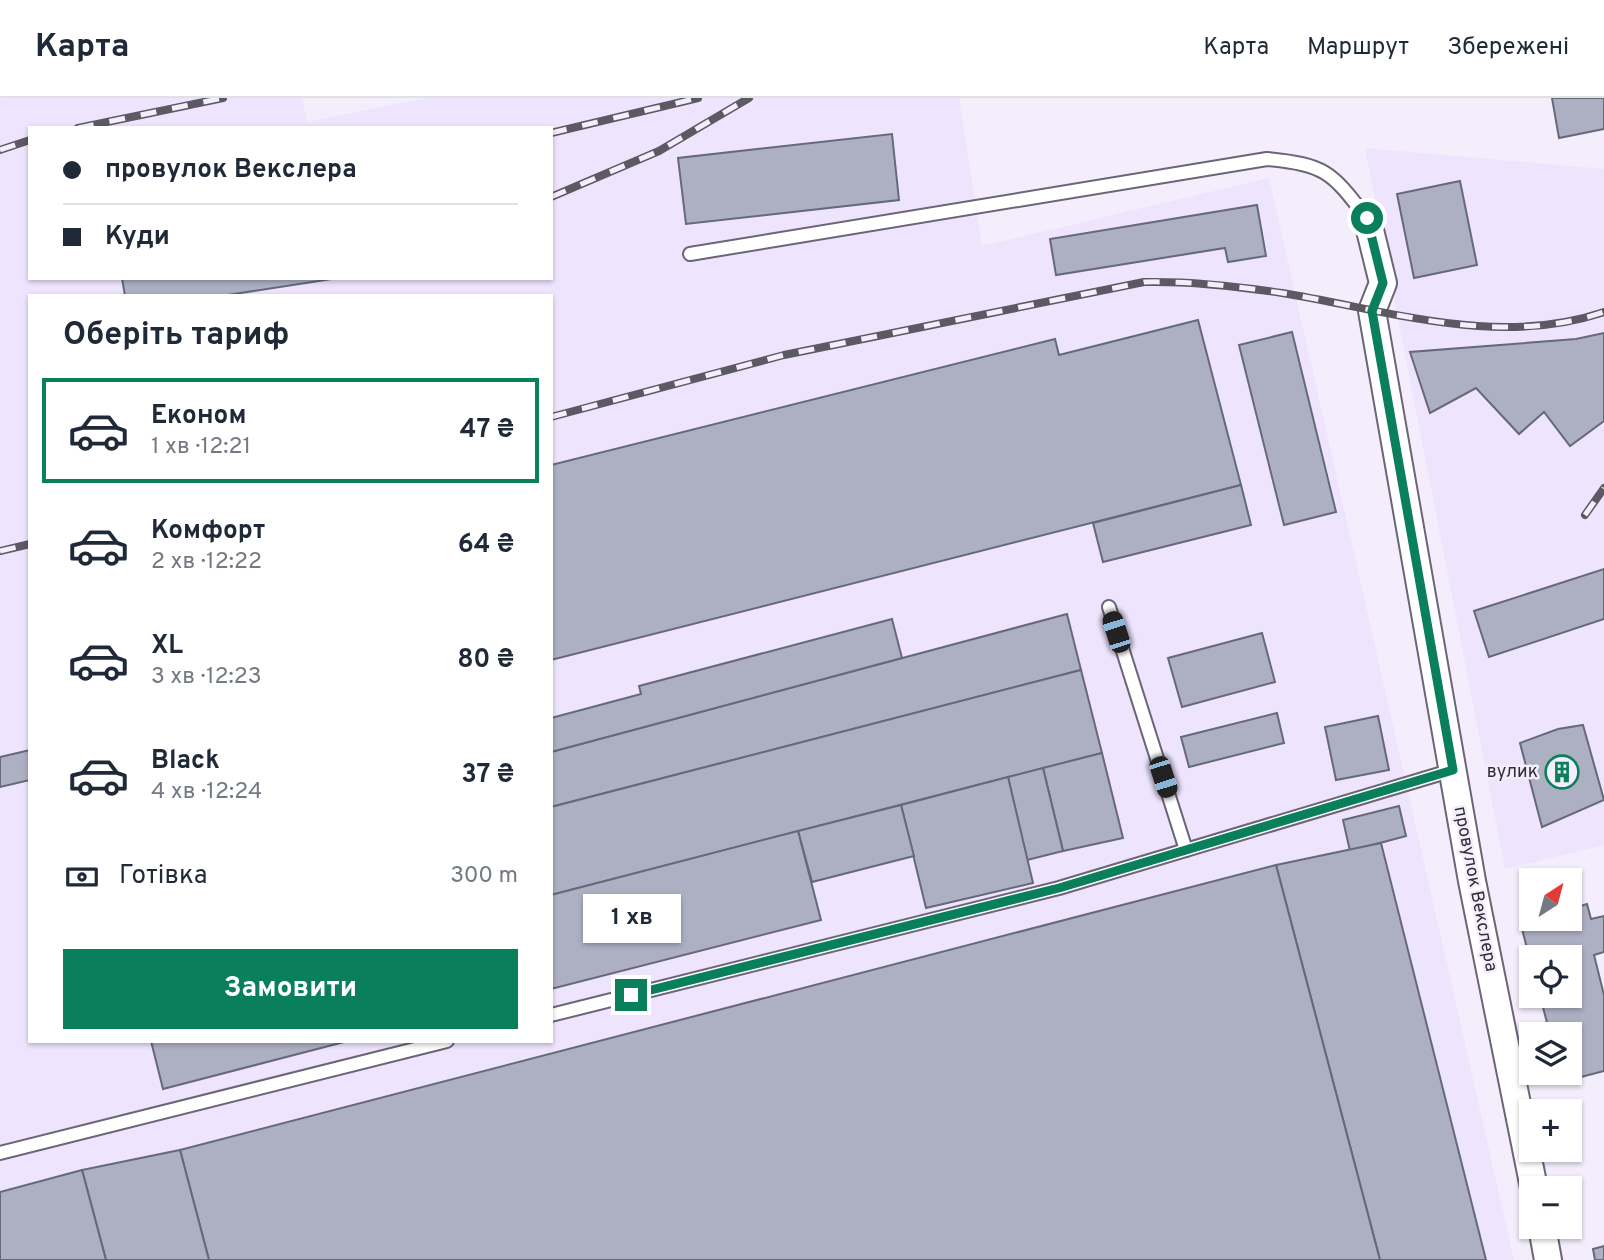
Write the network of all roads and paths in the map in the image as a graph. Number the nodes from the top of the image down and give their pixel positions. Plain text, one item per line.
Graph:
1 (1367, 218) joint
2 (690, 254) dead end
3 (1109, 607) dead end
4 (1453, 770) junction
5 (1186, 850) junction
6 (553, 1014) edge
7 (439, 1043) edge
8 (0, 1153) edge
9 (1532, 1176) edge
10 (1544, 1239) edge
11 (1548, 1260) edge

1 - 2 lane
1 - 4 street, провулок Векслера
3 - 5 lane
4 - 5 lane
4 - 9 street, провулок Векслера
5 - 6 lane
7 - 8 lane
10 - 11 street

